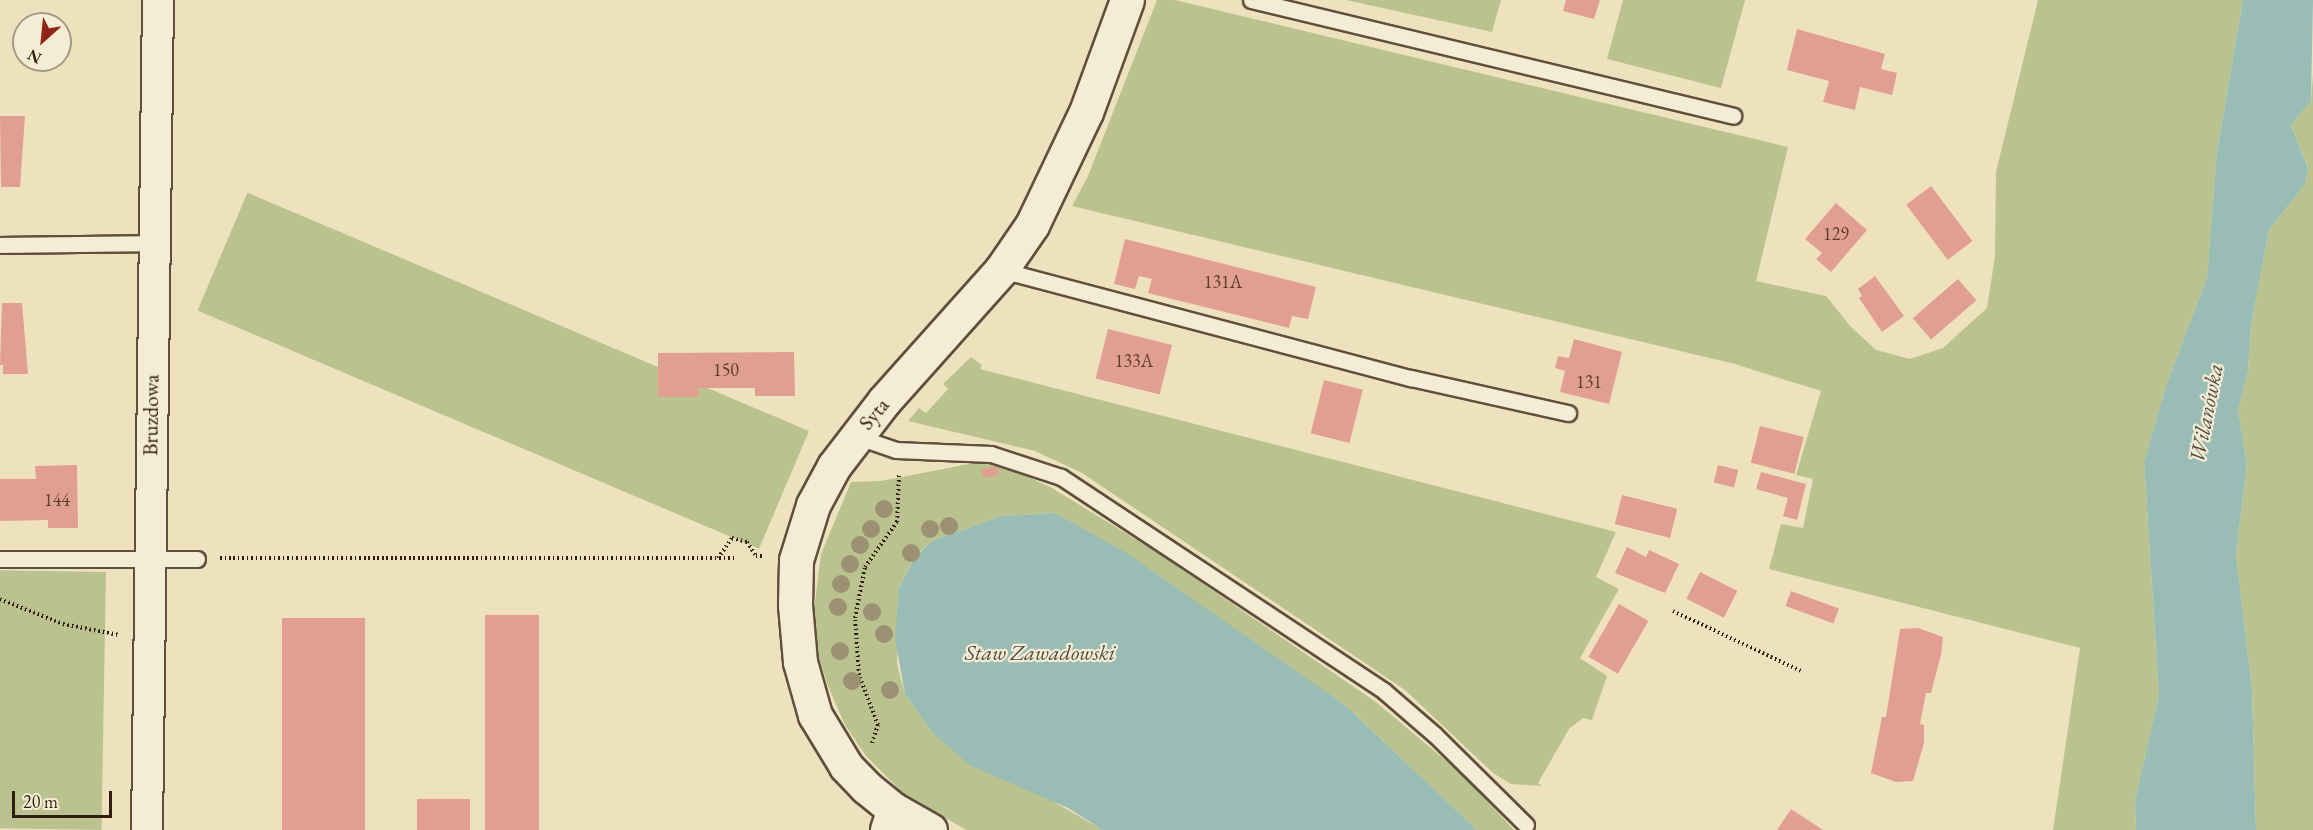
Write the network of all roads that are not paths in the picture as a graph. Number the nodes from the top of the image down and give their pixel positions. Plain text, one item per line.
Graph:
1 (158, 0) edge
2 (1127, 0) edge
3 (1251, 0) edge
4 (1733, 116) dead end
5 (154, 243) junction
6 (0, 245) edge
7 (1001, 270) junction
8 (1568, 413) dead end
9 (855, 436) junction
10 (148, 558) junction
11 (196, 559) road end
12 (0, 560) edge
13 (890, 819) edge
14 (1526, 825) dead end
15 (147, 830) edge
16 (930, 830) edge

1 - 5 street, Bruzdowa
2 - 7 street, Syta
3 - 4 lane
5 - 6 lane
5 - 10 street, Bruzdowa
7 - 8 lane
7 - 9 street, Syta
9 - 13 street, Syta
9 - 14 lane
10 - 11 lane
10 - 12 lane
10 - 15 street, Bruzdowa
13 - 16 street, Syta

